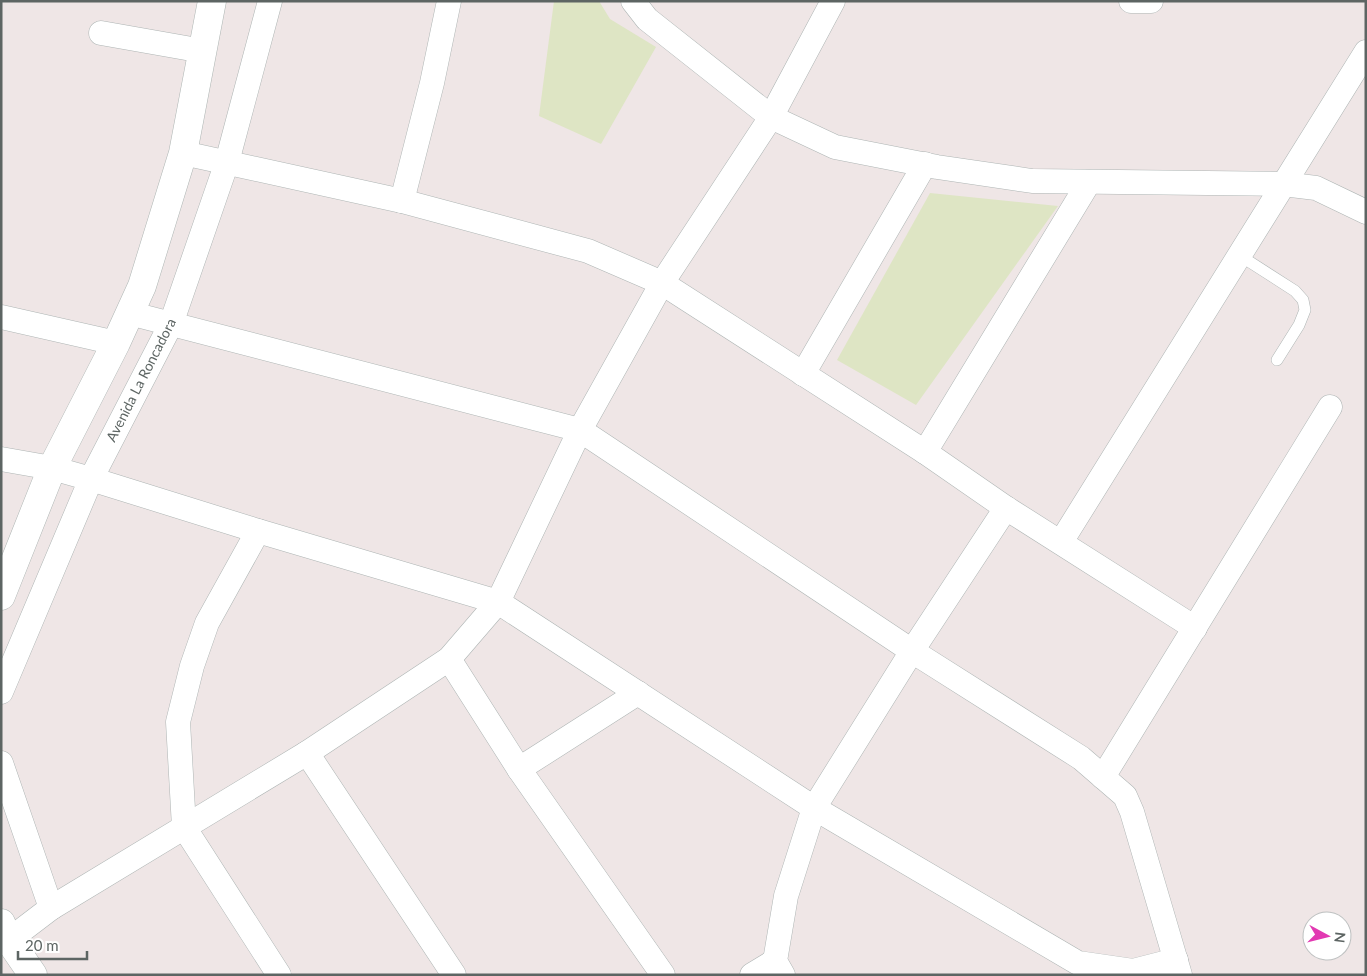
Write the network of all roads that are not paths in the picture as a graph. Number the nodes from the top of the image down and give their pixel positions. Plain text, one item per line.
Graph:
1 (212, 1) edge
2 (270, 1) edge
3 (450, 1) edge
4 (633, 1) edge
5 (833, 1) edge
6 (1131, 1) edge
7 (1151, 1) edge
8 (101, 33) dead end
9 (203, 51) junction
10 (1366, 52) edge
11 (771, 116) junction
12 (184, 153) junction
13 (227, 162) junction
14 (925, 164) junction
15 (1089, 182) junction
16 (1283, 184) junction
17 (402, 200) junction
18 (1366, 212) edge
19 (1239, 255) junction
20 (662, 283) junction
21 (129, 313) junction
22 (1, 317) edge
23 (171, 324) junction
24 (116, 343) junction
25 (1277, 360) dead end
26 (803, 374) junction
27 (1330, 407) dead end
28 (580, 430) junction
29 (925, 452) junction
30 (1, 459) edge
31 (52, 468) junction
32 (91, 479) junction
33 (1006, 508) junction
34 (258, 531) junction
35 (1062, 542) junction
36 (1, 596) edge
37 (498, 602) junction
38 (1195, 628) junction
39 (912, 651) junction
40 (450, 659) junction
41 (1, 692) edge
42 (638, 693) junction
43 (307, 753) junction
44 (1, 763) edge
45 (518, 769) junction
46 (1103, 777) junction
47 (814, 808) junction
48 (184, 827) junction
49 (51, 908) junction
50 (5, 931) edge
51 (1178, 967) edge
52 (779, 968) edge
53 (33, 975) edge
54 (279, 975) edge
55 (454, 975) edge
56 (663, 975) edge
57 (752, 975) edge

1 - 9 street
2 - 13 street, Avenida La Roncadora
3 - 17 street
4 - 11 street
5 - 11 street
6 - 7 street
8 - 9 street
9 - 12 street
10 - 16 street
11 - 14 street
11 - 20 street
12 - 13 street
12 - 21 street
13 - 17 street
13 - 23 street, Avenida La Roncadora
14 - 15 street
14 - 26 street
15 - 16 street
15 - 29 street
16 - 18 street
16 - 19 street
17 - 20 street
19 - 25 lane
19 - 35 street
20 - 26 street
20 - 28 street
21 - 23 street
21 - 24 street
22 - 24 street
23 - 28 street
23 - 32 street, Avenida La Roncadora
24 - 31 street
26 - 29 street
27 - 38 street
28 - 37 street
28 - 39 street
29 - 33 street
30 - 31 street
31 - 32 street
31 - 36 street
32 - 34 street
32 - 41 street, Avenida La Roncadora
33 - 35 street
33 - 39 street
34 - 37 street
34 - 48 street
35 - 38 street
37 - 40 street
37 - 42 street
38 - 46 street
39 - 46 street
39 - 47 street
40 - 43 street
40 - 45 street
42 - 45 street
42 - 47 street
43 - 48 street
43 - 55 street
44 - 49 street
45 - 56 street
46 - 51 street
47 - 51 street
47 - 52 street
48 - 49 street
48 - 54 street
49 - 50 street
50 - 53 street
52 - 57 street

